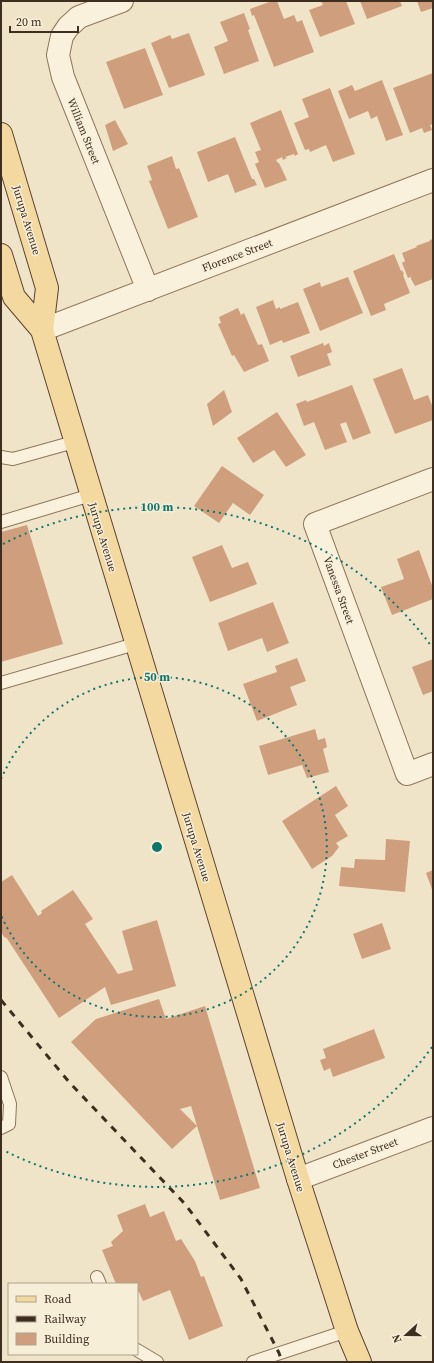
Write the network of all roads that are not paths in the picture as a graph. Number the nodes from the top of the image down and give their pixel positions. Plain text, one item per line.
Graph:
1 (122, 1) edge
2 (1, 134) edge
3 (433, 180) edge
4 (1, 255) edge
5 (148, 290) junction
6 (42, 330) junction
7 (74, 442) junction
8 (1, 457) edge
9 (433, 479) edge
10 (90, 495) junction
11 (1, 522) edge
12 (136, 644) junction
13 (1, 683) edge
14 (433, 764) edge
15 (1, 1077) edge
16 (1, 1128) edge
17 (433, 1128) edge
18 (298, 1179) junction
19 (347, 1330) junction
20 (138, 1351) edge
21 (157, 1362) edge
22 (253, 1362) edge
23 (360, 1362) edge

1 - 5 street, William Street
2 - 6 main road, Jurupa Avenue
3 - 5 street, Florence Street
4 - 6 main road, Jurupa Avenue
5 - 6 street, Florence Street
6 - 7 main road, Jurupa Avenue
7 - 8 lane
7 - 10 main road, Jurupa Avenue
9 - 14 street, Vanessa Street
10 - 11 lane
10 - 12 main road, Jurupa Avenue
12 - 13 lane
12 - 18 main road, Jurupa Avenue
15 - 16 lane
17 - 18 street, Chester Street
18 - 19 main road, Jurupa Avenue
19 - 22 lane
19 - 23 main road, Jurupa Avenue
20 - 21 lane

